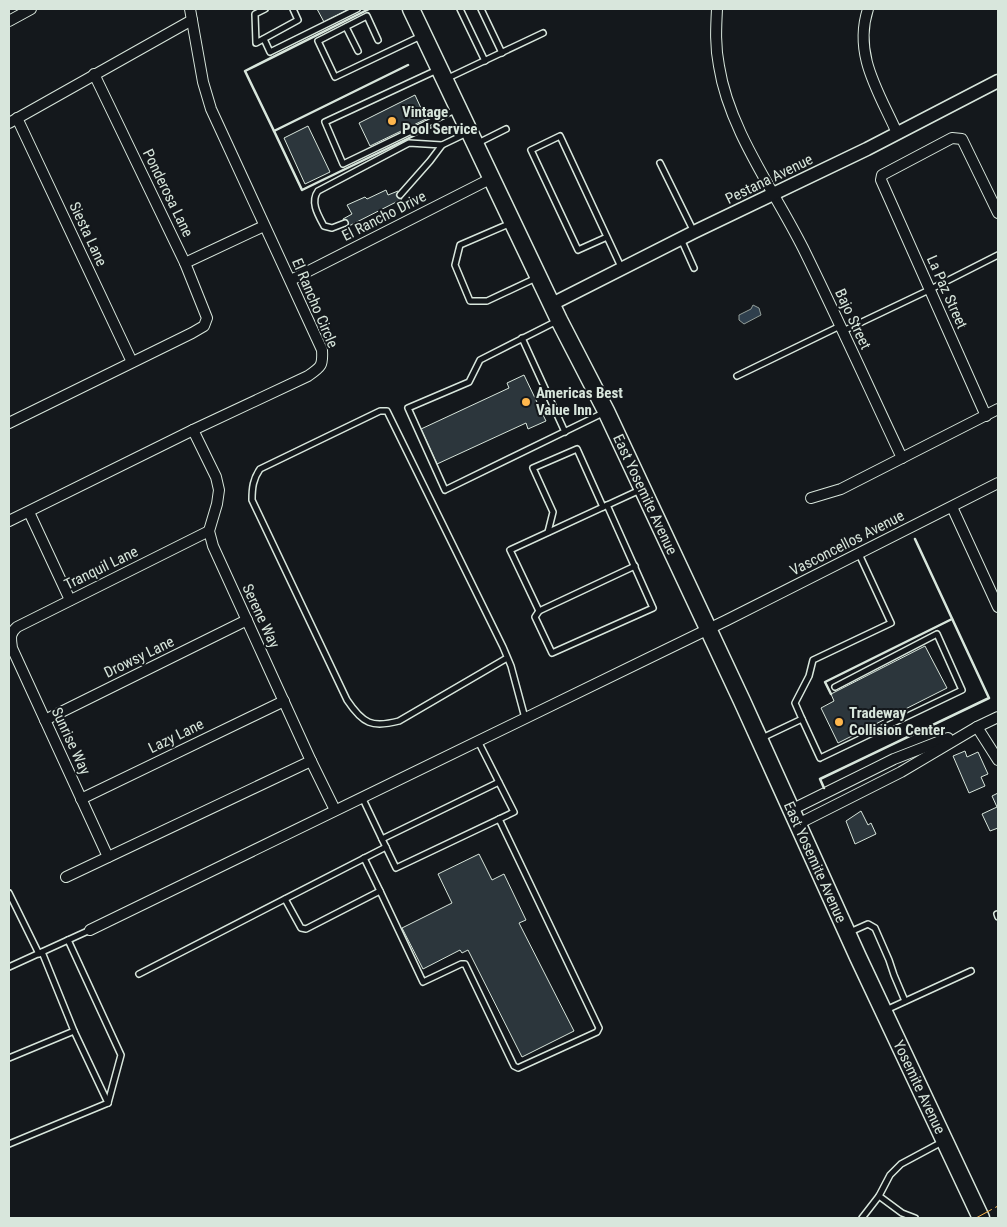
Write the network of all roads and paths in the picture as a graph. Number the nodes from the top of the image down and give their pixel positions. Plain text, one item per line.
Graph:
1 (31, 9) edge
2 (190, 9) edge
3 (265, 9) edge
4 (293, 9) edge
5 (357, 9) edge
6 (411, 9) edge
7 (460, 9) edge
8 (481, 9) edge
9 (717, 9) edge
10 (868, 9) edge
11 (192, 20) junction
12 (9, 21) edge
13 (346, 27) junction
14 (543, 34) dead end
15 (424, 35) junction
16 (264, 39) junction
17 (378, 40) dead end
18 (358, 51) dead end
19 (502, 53) junction
20 (485, 60) junction
21 (94, 74) junction
22 (442, 74) junction
23 (998, 81) edge
24 (459, 108) junction
25 (13, 121) edge
26 (506, 129) dead end
27 (897, 133) junction
28 (473, 138) junction
29 (442, 145) junction
30 (660, 162) dead end
31 (492, 178) junction
32 (400, 194) dead end
33 (775, 194) junction
34 (998, 213) edge
35 (513, 222) junction
36 (345, 223) dead end
37 (264, 226) junction
38 (694, 232) junction
39 (607, 237) junction
40 (681, 239) junction
41 (998, 254) edge
42 (185, 263) junction
43 (694, 268) dead end
44 (622, 269) junction
45 (539, 277) junction
46 (290, 280) junction
47 (929, 290) junction
48 (552, 304) junction
49 (560, 320) junction
50 (842, 329) junction
51 (522, 338) junction
52 (132, 362) junction
53 (737, 376) dead end
54 (998, 409) edge
55 (606, 412) junction
56 (986, 416) junction
57 (9, 423) edge
58 (193, 430) junction
59 (565, 432) junction
60 (902, 458) junction
61 (998, 483) edge
62 (642, 488) junction
63 (811, 498) dead end
64 (605, 506) junction
65 (952, 507) junction
66 (29, 512) junction
67 (9, 522) edge
68 (209, 532) junction
69 (548, 532) junction
70 (859, 554) junction
71 (635, 566) junction
72 (70, 600) junction
73 (998, 606) edge
74 (539, 611) junction
75 (247, 620) junction
76 (708, 629) junction
77 (10, 636) joint
78 (507, 658) junction
79 (835, 687) dead end
80 (284, 701) junction
81 (998, 717) edge
82 (525, 718) junction
83 (802, 719) junction
84 (44, 720) junction
85 (977, 727) junction
86 (759, 739) junction
87 (478, 741) junction
88 (998, 760) edge
89 (310, 762) junction
90 (499, 782) junction
91 (362, 797) junction
92 (81, 799) junction
93 (335, 810) junction
94 (794, 817) junction
95 (500, 819) junction
96 (382, 839) junction
97 (386, 847) junction
98 (108, 857) junction
99 (364, 858) junction
100 (66, 877) dead end
101 (380, 891) junction
102 (9, 893) edge
103 (285, 899) junction
104 (90, 930) joint
105 (847, 933) junction
106 (68, 940) junction
107 (40, 953) junction
108 (858, 957) joint
109 (9, 967) edge
110 (971, 971) dead end
111 (140, 974) dead end
112 (905, 1001) junction
113 (884, 1011) junction
114 (74, 1030) junction
115 (9, 1058) edge
116 (108, 1103) junction
117 (944, 1141) junction
118 (9, 1144) edge
119 (879, 1196) junction
120 (862, 1218) edge
121 (915, 1218) edge
122 (981, 1218) edge

1 - 12 street
2 - 11 street, El Rancho Circle
3 - 16 lane
4 - 16 lane
5 - 16 lane
6 - 15 main road, East Yosemite Avenue
7 - 20 lane
8 - 19 lane
9 - 33 street, Bajo Street
10 - 27 street
11 - 21 street
11 - 37 street, El Rancho Circle
13 - 15 lane
13 - 17 lane
13 - 18 lane
14 - 19 lane
15 - 22 main road, East Yosemite Avenue
19 - 20 lane
20 - 22 lane
21 - 25 street
21 - 42 street, Ponderosa Lane
22 - 24 main road, East Yosemite Avenue
22 - 24 lane
23 - 27 street, Pestana Avenue
24 - 28 main road, East Yosemite Avenue
25 - 52 street, Siesta Lane
26 - 28 lane
27 - 33 street, Pestana Avenue
28 - 29 lane
28 - 31 main road, East Yosemite Avenue
29 - 32 lane
29 - 36 lane
30 - 38 lane
31 - 35 main road, East Yosemite Avenue
31 - 46 street, El Rancho Drive
33 - 38 street, Pestana Avenue
33 - 50 street, Bajo Street
34 - 47 street, La Paz Street
35 - 45 main road, East Yosemite Avenue
35 - 45 lane
37 - 42 street
37 - 46 street, El Rancho Circle
38 - 40 street, Pestana Avenue
39 - 39 lane
39 - 44 lane
40 - 43 lane
40 - 44 street, Pestana Avenue
41 - 47 lane
42 - 52 street, Ponderosa Lane
44 - 48 street, Pestana Avenue
45 - 48 main road, East Yosemite Avenue
46 - 58 street, El Rancho Circle
47 - 50 lane
47 - 56 street, La Paz Street
48 - 49 main road, East Yosemite Avenue
49 - 51 lane
49 - 55 main road, East Yosemite Avenue
50 - 53 lane
50 - 60 street, Bajo Street
51 - 59 lane
51 - 59 lane
52 - 57 street
54 - 56 street
55 - 59 lane
55 - 62 main road, East Yosemite Avenue
56 - 60 street
58 - 66 street, El Rancho Circle
58 - 68 street
60 - 63 street
61 - 65 street, Vasconcellos Avenue
62 - 64 lane
62 - 76 main road, East Yosemite Avenue
64 - 69 lane
64 - 69 lane
64 - 71 lane
65 - 70 street, Vasconcellos Avenue
65 - 73 street
66 - 67 street, El Rancho Circle
66 - 72 street
68 - 72 street, Tranquil Lane
68 - 75 street, Serene Way
69 - 74 lane
70 - 76 street, Vasconcellos Avenue
70 - 83 lane
71 - 74 lane
71 - 74 lane
72 - 77 street, Tranquil Lane
75 - 80 street, Serene Way
75 - 84 street, Drowsy Lane
76 - 82 street, Vasconcellos Avenue
76 - 86 main road, East Yosemite Avenue
77 - 84 street, Sunrise Way
78 - 78 lane
78 - 82 lane
79 - 83 lane
80 - 89 street, Serene Way
80 - 92 street, Lazy Lane
81 - 85 street
82 - 87 street, Vasconcellos Avenue
83 - 86 lane
84 - 92 street, Sunrise Way
85 - 88 street
85 - 94 street
85 - 94 street
86 - 94 main road, East Yosemite Avenue
87 - 90 lane
87 - 91 street, Vasconcellos Avenue
89 - 93 street, Serene Way
89 - 98 street
90 - 95 lane
90 - 96 lane
91 - 93 street, Vasconcellos Avenue
91 - 96 lane
92 - 98 street, Sunrise Way
93 - 104 street, Vasconcellos Avenue
94 - 105 main road, East Yosemite Avenue
95 - 97 lane
95 - 101 lane
96 - 97 lane
97 - 99 lane
98 - 100 street
99 - 101 lane
99 - 103 lane
101 - 103 lane
102 - 107 lane
103 - 111 lane
104 - 106 lane
105 - 108 main road, East Yosemite Avenue
105 - 112 lane
106 - 107 lane
106 - 116 lane
107 - 109 lane
107 - 114 lane
108 - 113 main road, Yosemite Avenue
110 - 112 lane
112 - 113 lane
113 - 117 main road, Yosemite Avenue
114 - 115 lane
114 - 116 lane
116 - 118 lane
117 - 119 lane
117 - 122 main road, Yosemite Avenue
119 - 120 lane
119 - 121 lane

